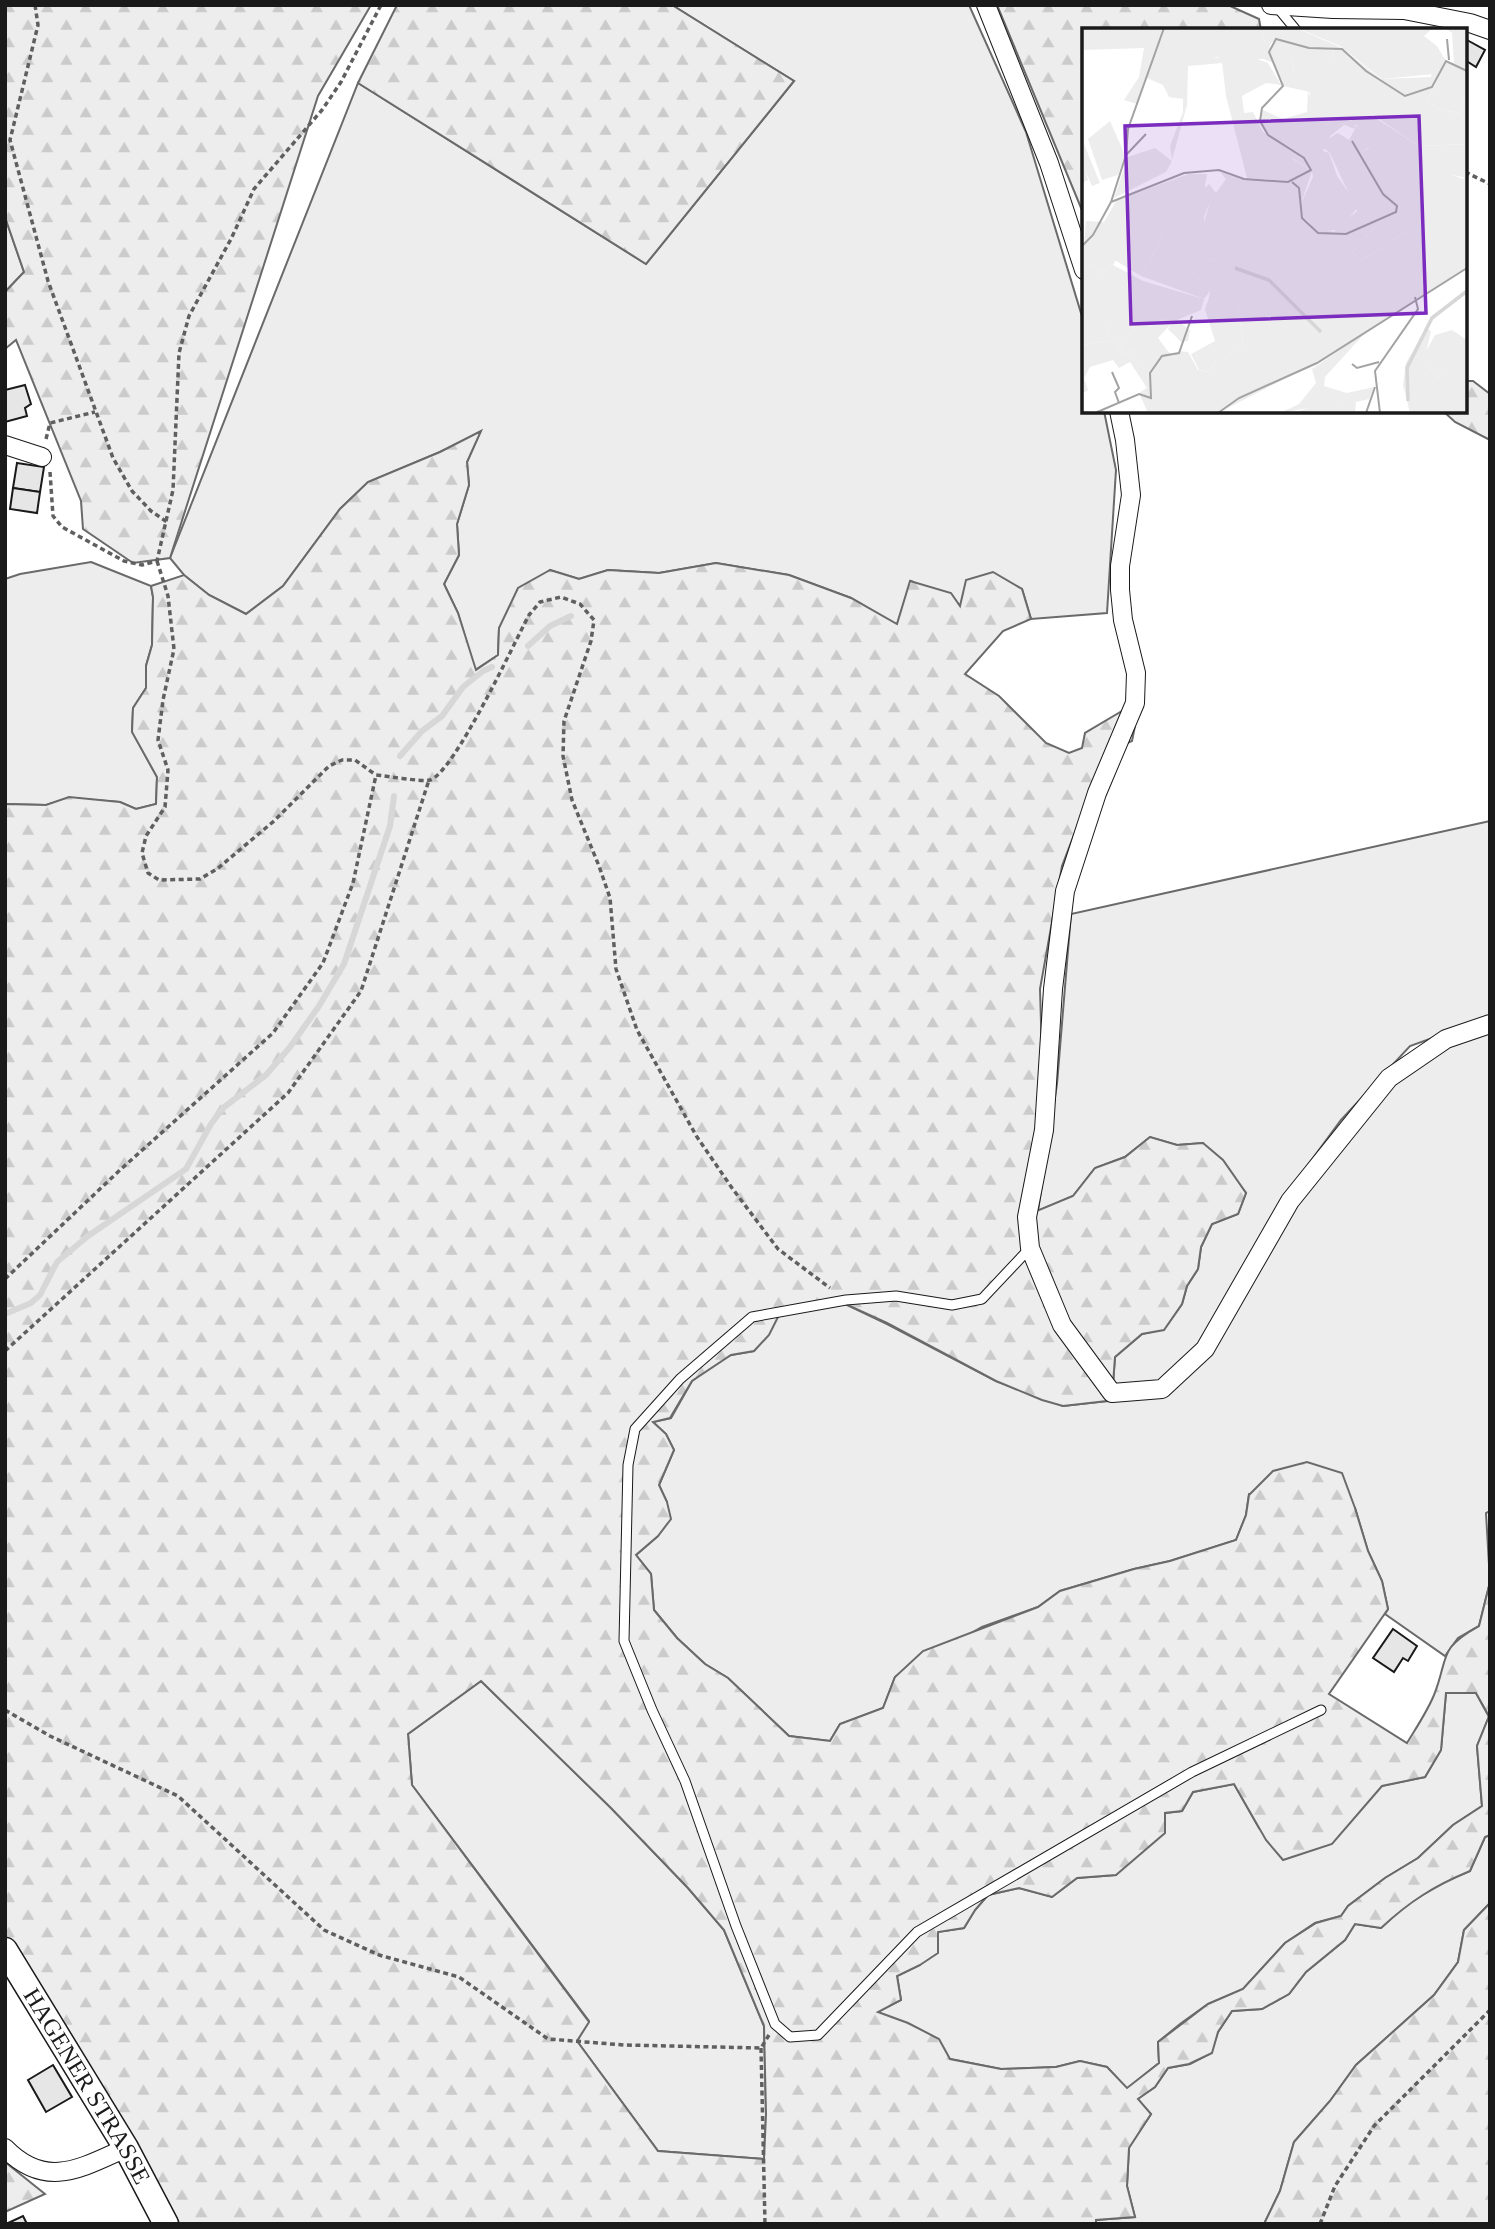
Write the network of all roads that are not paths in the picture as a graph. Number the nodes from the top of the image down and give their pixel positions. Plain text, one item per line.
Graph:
1 (986, 5) edge
2 (1274, 6) edge
3 (1294, 28) edge
4 (1490, 30) edge
5 (1082, 264) edge
6 (1119, 413) edge
7 (5, 445) edge
8 (42, 457) road end
9 (1490, 1024) edge
10 (1030, 1248) junction
11 (1321, 1710) dead end
12 (5, 1950) edge
13 (5, 2148) edge
14 (126, 2148) junction
15 (166, 2224) edge

1 - 5 street
2 - 3 lane
2 - 4 street
6 - 10 street
7 - 8 street
9 - 10 street
10 - 11 lane
12 - 14 main road, HAGENER STRASSE
13 - 14 street
14 - 15 main road, HAGENER STRASSE

